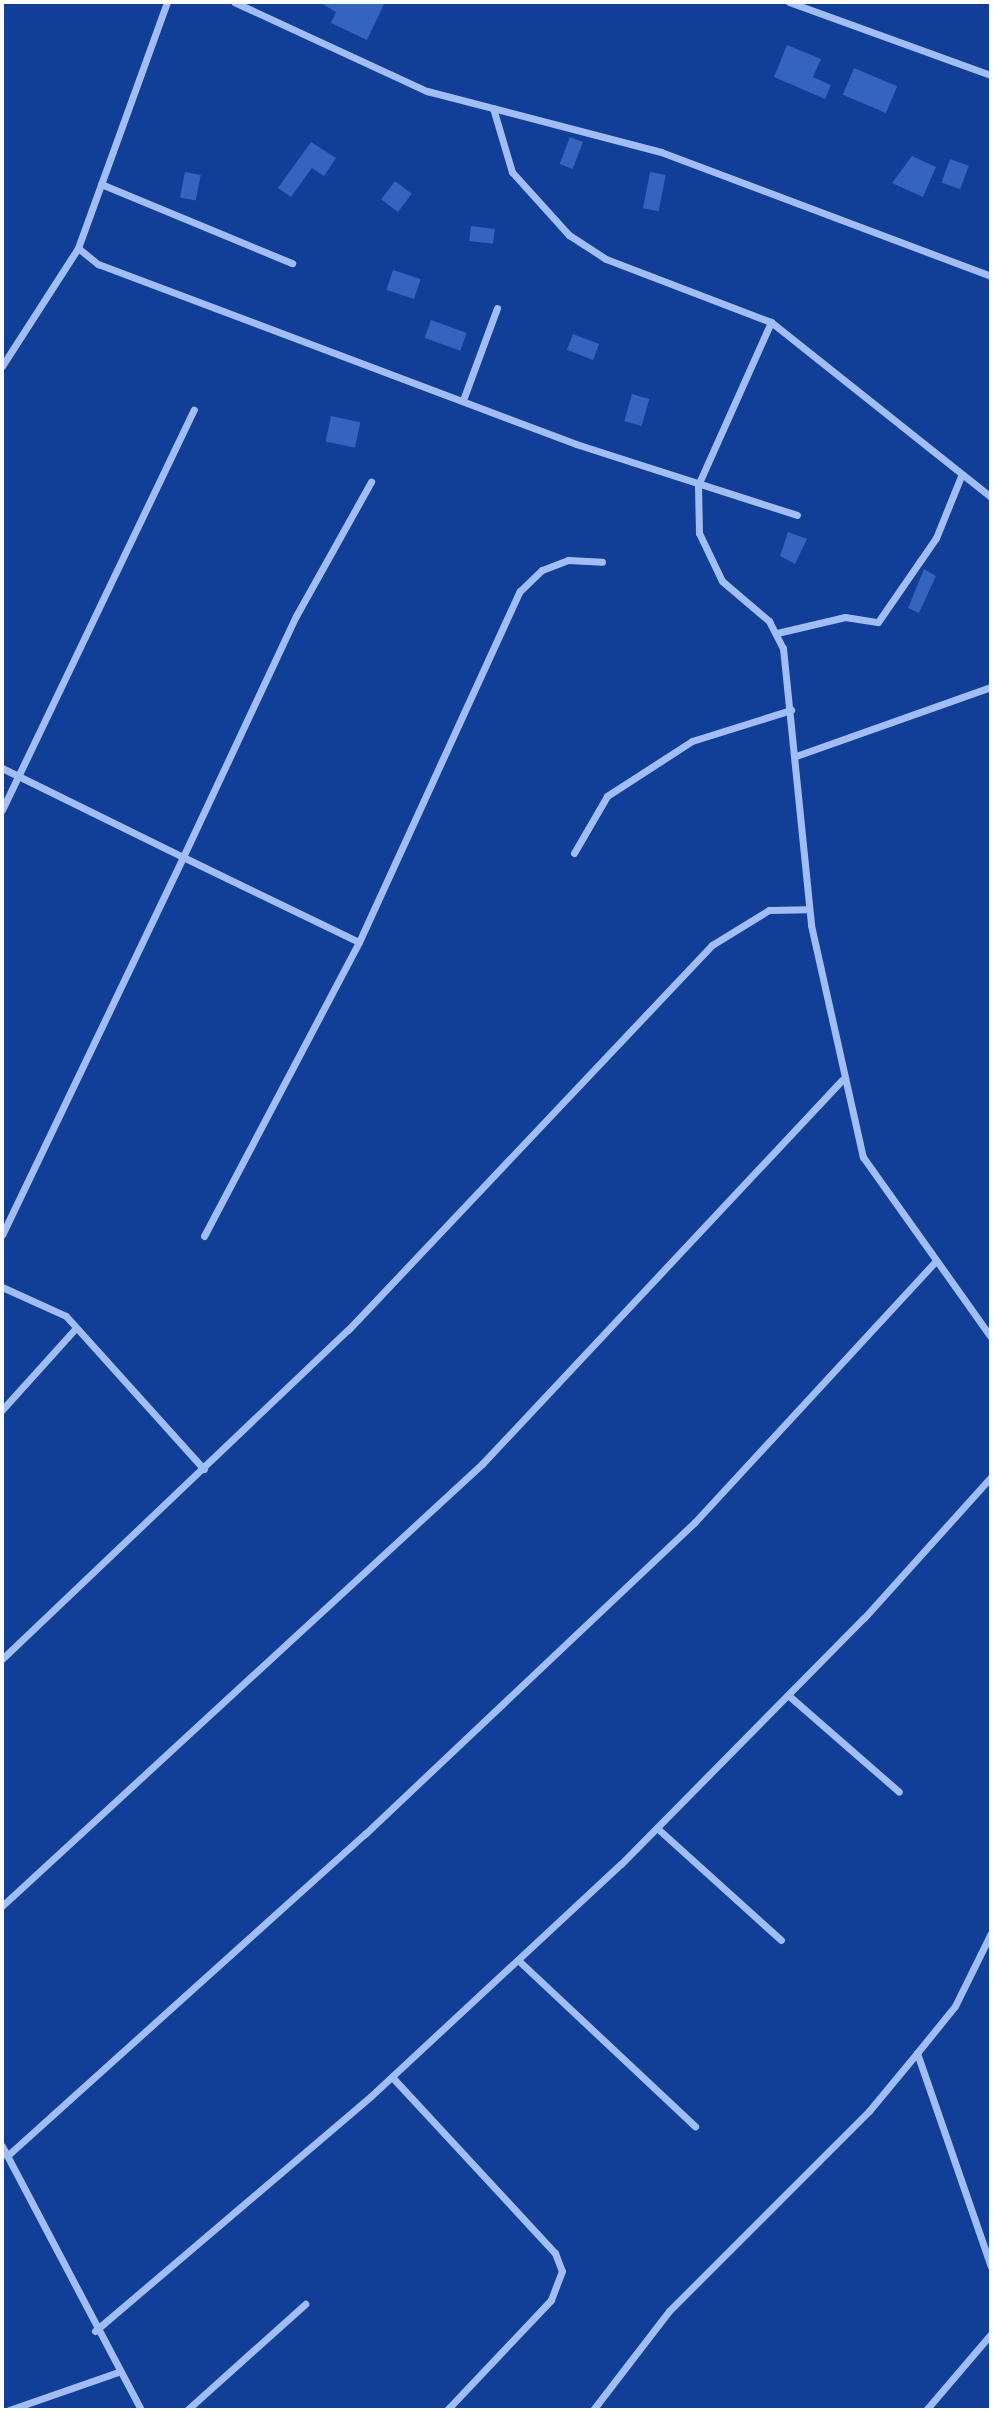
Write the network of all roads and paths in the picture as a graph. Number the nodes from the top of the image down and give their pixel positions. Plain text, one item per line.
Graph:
1 (167, 2) edge
2 (234, 2) edge
3 (789, 2) edge
4 (991, 75) edge
5 (493, 108) junction
6 (101, 184) junction
7 (78, 248) junction
8 (292, 263) dead end
9 (991, 276) edge
10 (497, 308) dead end
11 (771, 322) junction
12 (2, 366) edge
13 (463, 400) junction
14 (194, 410) dead end
15 (961, 476) junction
16 (371, 482) dead end
17 (698, 485) junction
18 (991, 497) edge
19 (797, 515) dead end
20 (602, 562) dead end
21 (777, 633) junction
22 (991, 687) edge
23 (791, 710) junction
24 (796, 757) junction
25 (2, 768) edge
26 (19, 777) junction
27 (2, 810) edge
28 (574, 853) dead end
29 (183, 857) junction
30 (808, 909) junction
31 (359, 942) junction
32 (842, 1080) junction
33 (2, 1234) edge
34 (204, 1236) dead end
35 (935, 1262) junction
36 (2, 1287) edge
37 (74, 1330) junction
38 (991, 1337) edge
39 (2, 1410) edge
40 (204, 1469) junction
41 (991, 1477) edge
42 (2, 1659) edge
43 (788, 1695) junction
44 (899, 1792) dead end
45 (657, 1828) junction
46 (2, 1906) edge
47 (991, 1933) edge
48 (780, 1940) dead end
49 (518, 1960) junction
50 (917, 2053) junction
51 (392, 2077) junction
52 (695, 2126) dead end
53 (2, 2146) edge
54 (7, 2156) junction
55 (991, 2267) edge
56 (305, 2304) dead end
57 (95, 2331) junction
58 (991, 2334) edge
59 (118, 2372) junction
60 (9, 2410) edge
61 (141, 2410) edge
62 (187, 2410) edge
63 (447, 2410) edge
64 (593, 2410) edge
65 (926, 2410) edge

1 - 6 street
2 - 5 street
3 - 4 street
5 - 9 street
5 - 11 street
6 - 7 street
6 - 8 street
7 - 12 street
7 - 13 street
10 - 13 street
11 - 15 street
11 - 17 street
13 - 17 street
14 - 26 street
15 - 18 street
15 - 21 street
16 - 29 street
17 - 19 street
17 - 21 street
20 - 31 street
21 - 23 street
22 - 24 street
23 - 24 street
23 - 28 street
24 - 30 street
25 - 26 street
26 - 27 street
26 - 29 street
29 - 31 street
29 - 33 street
30 - 32 street
30 - 40 street
31 - 34 street
32 - 35 street
32 - 46 street
35 - 38 street
35 - 54 street
36 - 37 street
37 - 39 street
37 - 40 street
40 - 42 street
41 - 43 street
43 - 44 street
43 - 45 street
45 - 48 street
45 - 49 street
47 - 50 street
49 - 51 street
49 - 52 street
50 - 55 street
50 - 64 street
51 - 57 street
51 - 63 street
53 - 54 street
54 - 57 street
56 - 62 street
57 - 59 street
58 - 65 street
59 - 60 street
59 - 61 street

